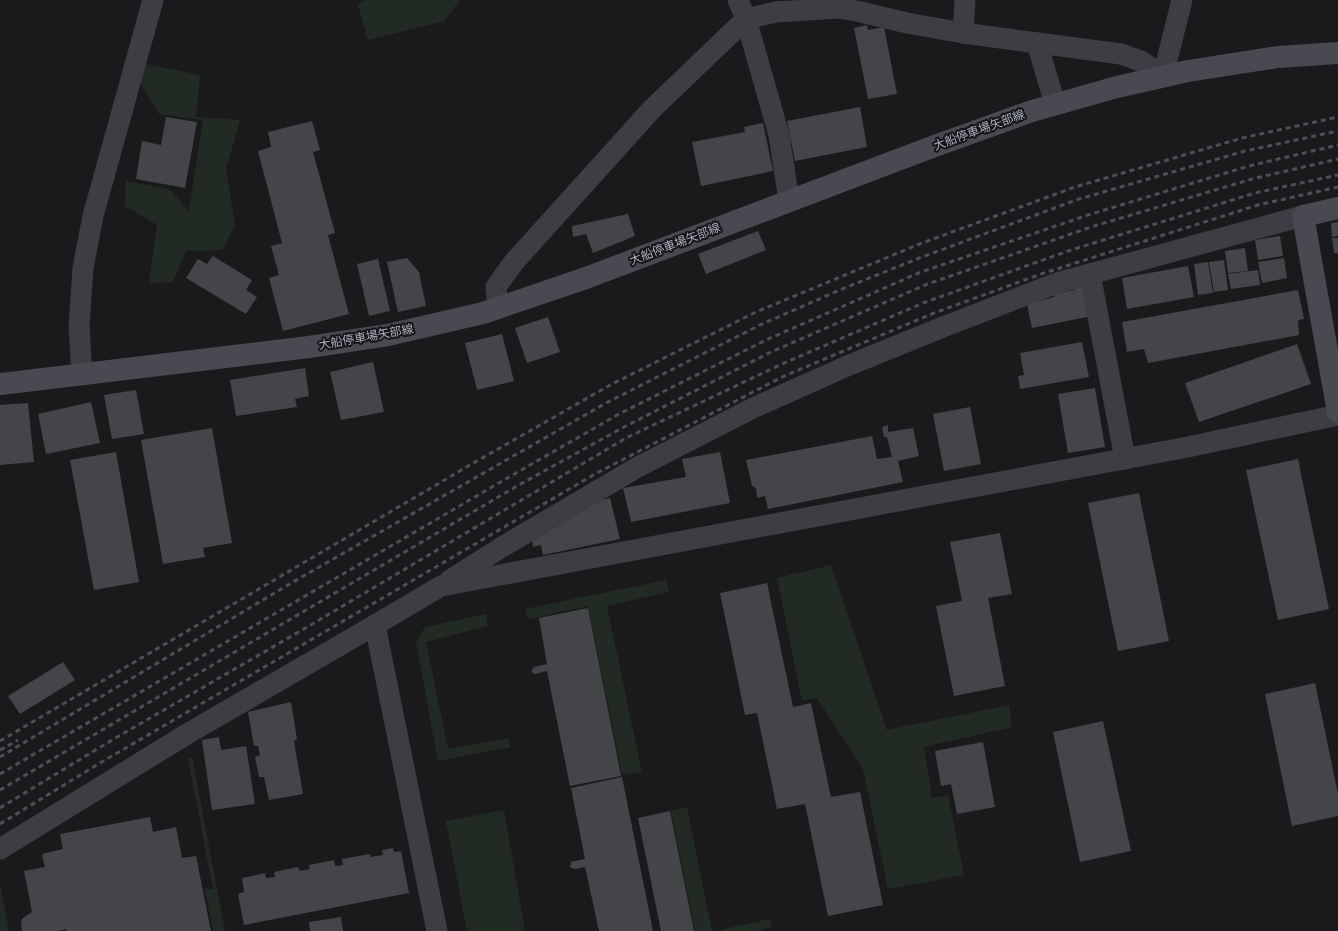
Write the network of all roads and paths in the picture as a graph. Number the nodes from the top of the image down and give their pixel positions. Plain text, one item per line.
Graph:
1 (153, 0) edge
2 (965, 0) edge
3 (1182, 0) edge
4 (742, 9) edge
5 (963, 32) junction
6 (1037, 43) junction
7 (1338, 52) edge
8 (1163, 76) junction
9 (1055, 104) junction
10 (789, 201) junction
11 (1338, 208) edge
12 (1303, 216) junction
13 (1090, 274) junction
14 (498, 308) junction
15 (1332, 337) edge
16 (82, 375) junction
17 (0, 384) edge
18 (1338, 413) edge
19 (1125, 458) junction
20 (441, 586) junction
21 (375, 625) junction
22 (0, 849) edge
23 (437, 931) edge

1 - 16 street
2 - 5 street
3 - 8 street
4 - 5 street
4 - 10 street
4 - 14 street
5 - 6 street
6 - 8 street
6 - 9 street
7 - 8 main road, 大船停車場矢部線
8 - 9 main road, 大船停車場矢部線
9 - 10 main road, 大船停車場矢部線
10 - 14 main road, 大船停車場矢部線
11 - 12 main road
12 - 13 street
12 - 15 main road
13 - 19 street
13 - 20 street
14 - 16 main road, 大船停車場矢部線
15 - 18 main road
16 - 17 main road, 大船停車場矢部線
18 - 19 street
19 - 20 street
20 - 21 street
21 - 22 street
21 - 23 street

